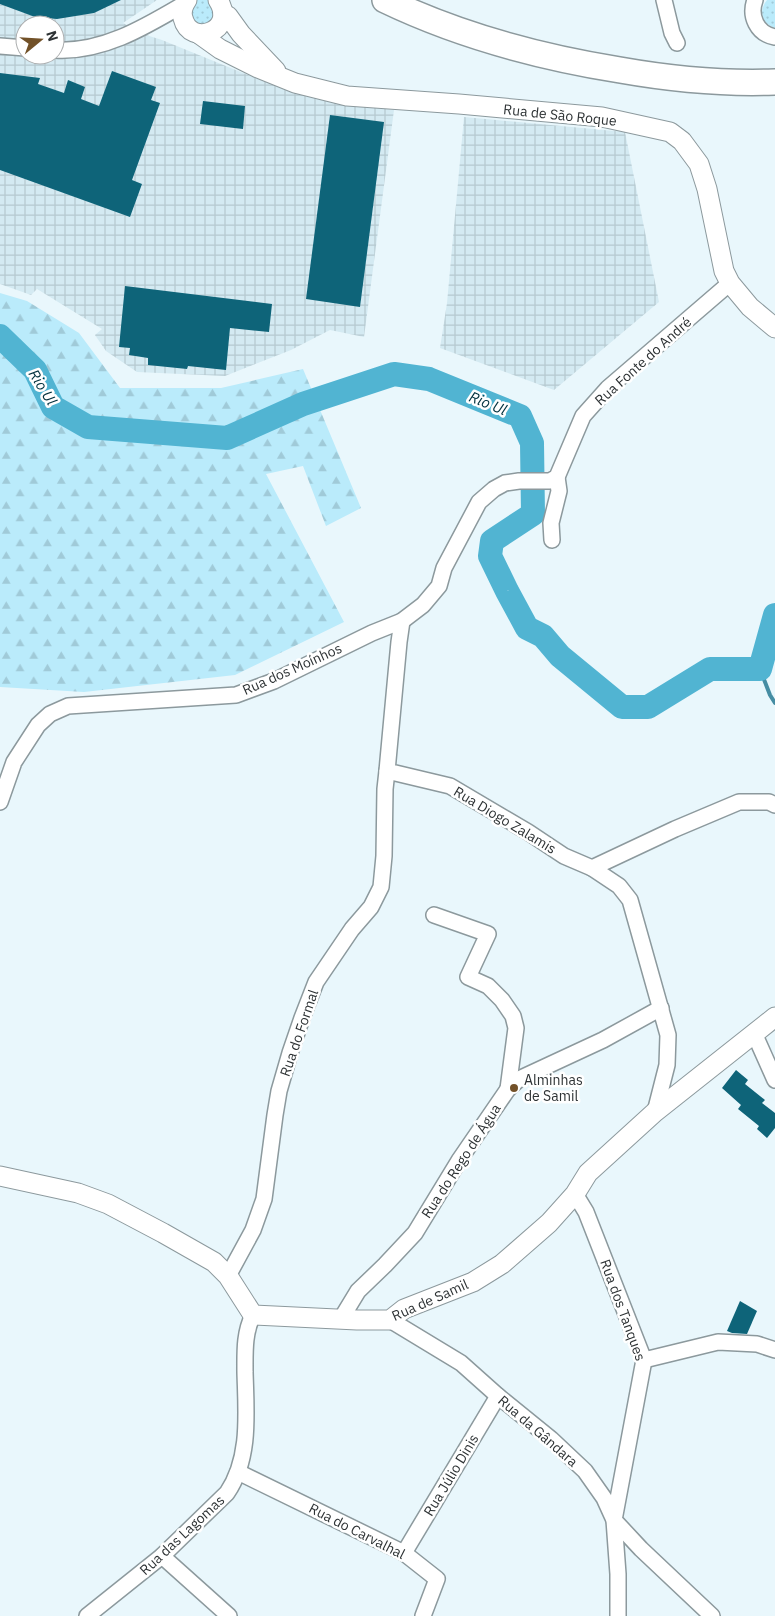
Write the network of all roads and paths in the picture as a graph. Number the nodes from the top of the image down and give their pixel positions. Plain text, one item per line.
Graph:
1 (386, 0) edge
2 (400, 0) edge
3 (664, 0) edge
4 (755, 0) edge
5 (185, 2) edge
6 (221, 5) edge
7 (150, 24) junction
8 (193, 30) junction
9 (775, 36) edge
10 (676, 43) dead end
11 (0, 46) edge
12 (15, 47) edge
13 (65, 51) edge
14 (775, 74) edge
15 (282, 77) junction
16 (775, 82) edge
17 (730, 283) junction
18 (775, 328) edge
19 (537, 480) junction
20 (552, 540) dead end
21 (402, 621) junction
22 (387, 771) junction
23 (0, 802) edge
24 (775, 805) edge
25 (592, 868) junction
26 (434, 915) dead end
27 (661, 1008) junction
28 (775, 1016) edge
29 (754, 1033) junction
30 (775, 1080) edge
31 (508, 1089) junction
32 (655, 1112) junction
33 (0, 1176) edge
34 (575, 1194) junction
35 (228, 1276) junction
36 (253, 1315) junction
37 (341, 1319) junction
38 (390, 1320) junction
39 (775, 1350) edge
40 (644, 1360) junction
41 (498, 1396) junction
42 (238, 1472) junction
43 (614, 1520) junction
44 (404, 1553) junction
45 (162, 1556) junction
46 (87, 1616) edge
47 (230, 1616) edge
48 (423, 1616) edge
49 (618, 1616) edge
50 (712, 1616) edge

1 - 16 highway
2 - 14 highway
3 - 10 street
4 - 9 street
5 - 7 street
5 - 8 street
6 - 8 street
6 - 15 street, Rua de São Roque
7 - 8 street
7 - 13 street
8 - 15 street, Rua de São Roque
11 - 12 street
15 - 17 street, Rua de São Roque
17 - 18 street, Rua de São Roque
17 - 19 street, Rua Fonte do André
19 - 20 street, Rua Fonte do André
19 - 21 street, Rua dos Moínhos
21 - 22 street
21 - 23 street, Rua dos Moínhos
22 - 25 street, Rua Diogo Zalamis
22 - 35 street, Rua do Formal
24 - 25 street
25 - 27 street
26 - 31 street
27 - 31 street, Rua do Rego de Água
27 - 32 street
28 - 29 street, Rua de Samil
29 - 30 street
29 - 32 street, Rua de Samil
31 - 37 street, Rua do Rego de Água
32 - 34 street, Rua de Samil
33 - 35 street
34 - 38 street, Rua de Samil
34 - 40 street, Rua dos Tanques
35 - 36 street
36 - 37 street, Rua de Samil
36 - 42 street, Rua das Lagomas
37 - 38 street, Rua de Samil
38 - 41 street, Rua da Gândara
39 - 40 street
40 - 43 street, Rua dos Tanques
41 - 43 street, Rua da Gândara
41 - 44 street, Rua Júlio Dinis
42 - 44 street, Rua do Carvalhal
42 - 45 street, Rua das Lagomas
43 - 49 street, Rua da Gândara
43 - 50 street
44 - 48 street, Rua do Carvalhal
45 - 46 street, Rua das Lagomas
45 - 47 street

